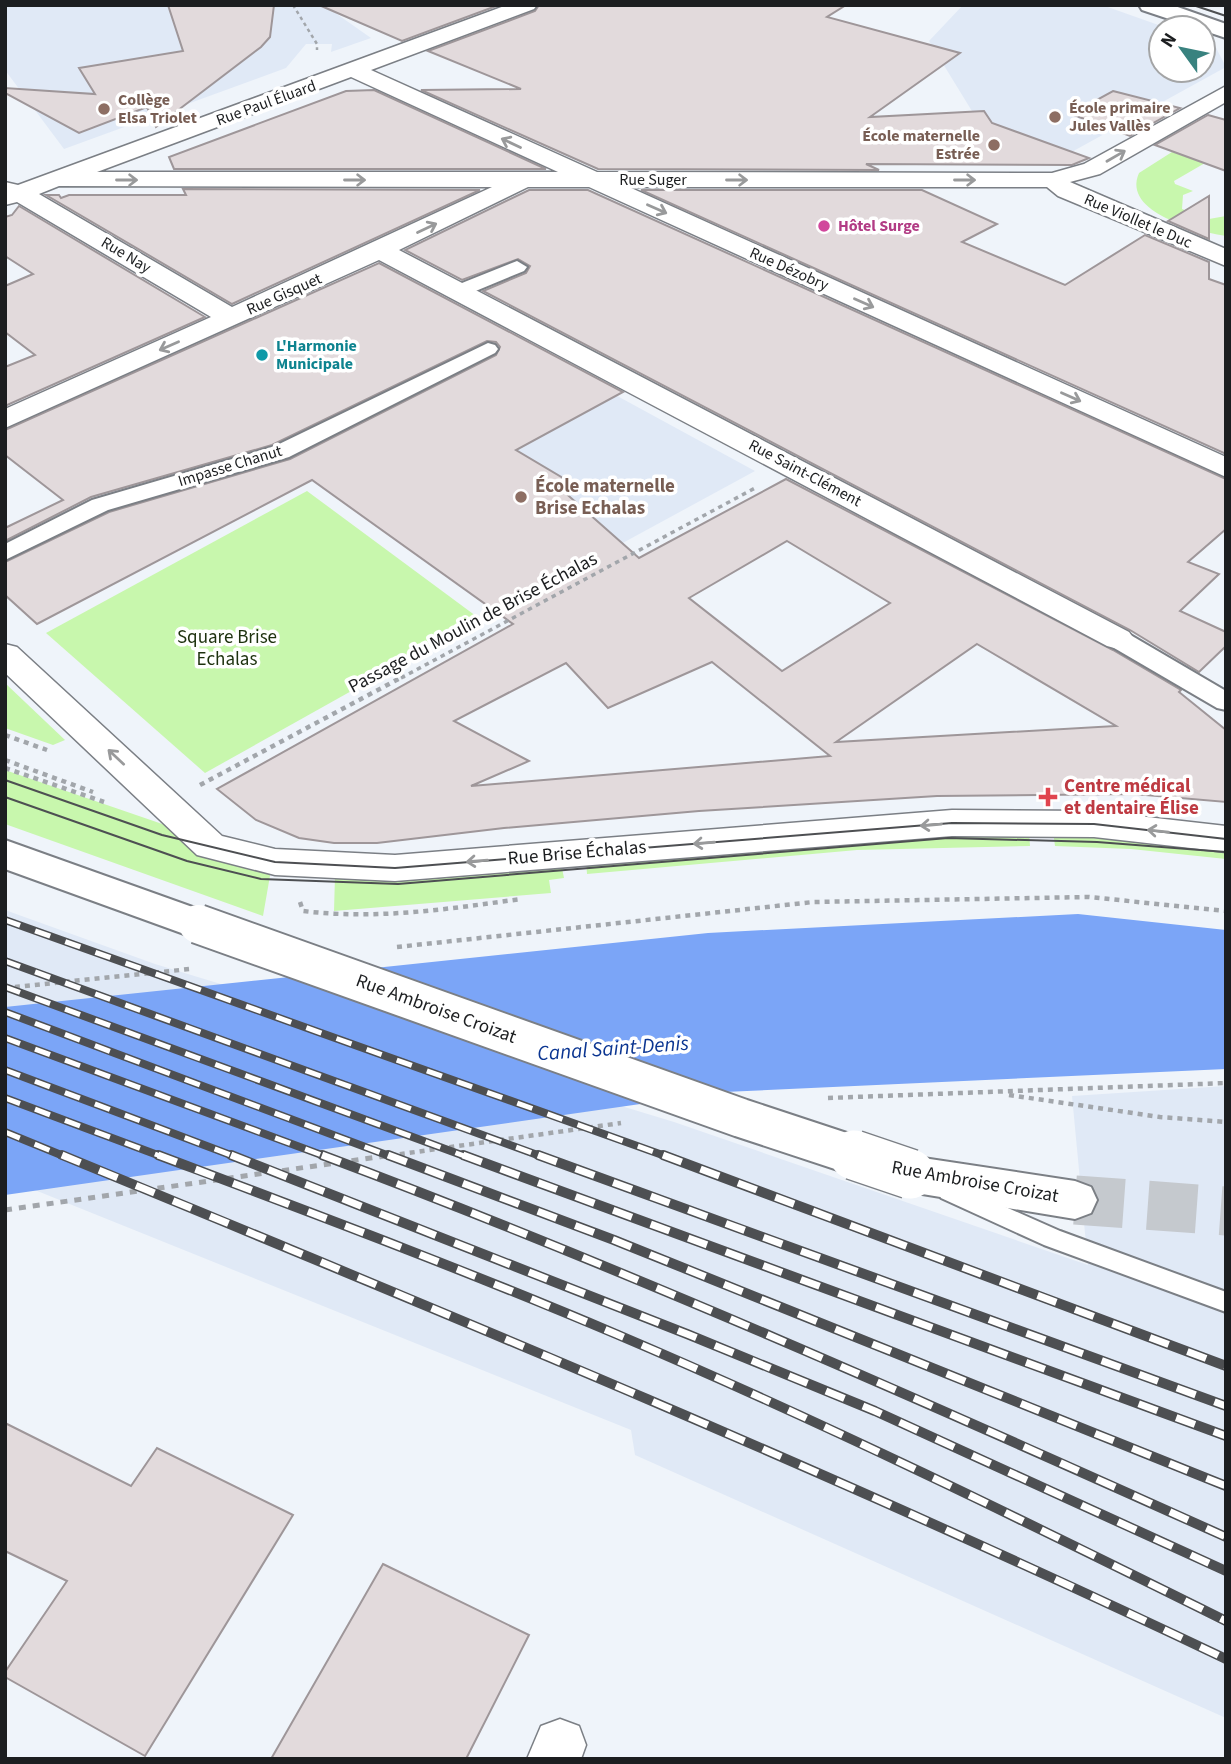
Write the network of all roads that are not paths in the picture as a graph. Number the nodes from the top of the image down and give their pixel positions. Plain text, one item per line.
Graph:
1 (527, 5) edge
2 (1150, 5) edge
3 (1226, 31) edge
4 (353, 70) junction
5 (1226, 93) edge
6 (560, 166) junction
7 (59, 179) junction
8 (526, 180) junction
9 (596, 180) junction
10 (1053, 180) junction
11 (10, 193) edge
12 (380, 250) junction
13 (1226, 258) edge
14 (517, 267) dead end
15 (459, 291) junction
16 (232, 318) junction
17 (488, 349) dead end
18 (5, 419) edge
19 (1226, 468) edge
20 (5, 553) edge
21 (1118, 639) joint
22 (5, 654) edge
23 (1226, 702) edge
24 (1226, 839) edge
25 (5, 854) edge
26 (910, 1174) junction
27 (1075, 1200) tunnel mouth
28 (1226, 1302) edge

1 - 4 street, Rue Paul Éluard
2 - 3 main road
6 -> 4 street, Rue Dézobry
4 - 7 street, Rue Paul Éluard
10 -> 5 street, Rue Suger
6 - 8 street, Rue Gisquet
6 - 9 street, Rue Dézobry
7 -> 8 street, Rue Suger
7 - 11 street, Rue Paul Éluard
8 - 9 street, Rue Suger
12 -> 8 street, Rue Gisquet
9 -> 10 street, Rue Suger
9 -> 19 street, Rue Dézobry
10 - 13 street, Rue Viollet le Duc
11 - 16 street, Rue Nay
12 - 15 street, Rue Saint-Clément
12 - 16 street, Rue Gisquet
14 - 15 street
15 - 21 street, Rue Saint-Clément
16 -> 18 street, Rue Gisquet
17 - 20 street, Impasse Chanut
21 - 23 street, Rue Saint-Clément
24 -> 22 street, Rue Brise Échalas
25 - 26 main road, Rue Ambroise Croizat, bridge
26 - 27 main road, Rue Ambroise Croizat
26 - 28 lane

